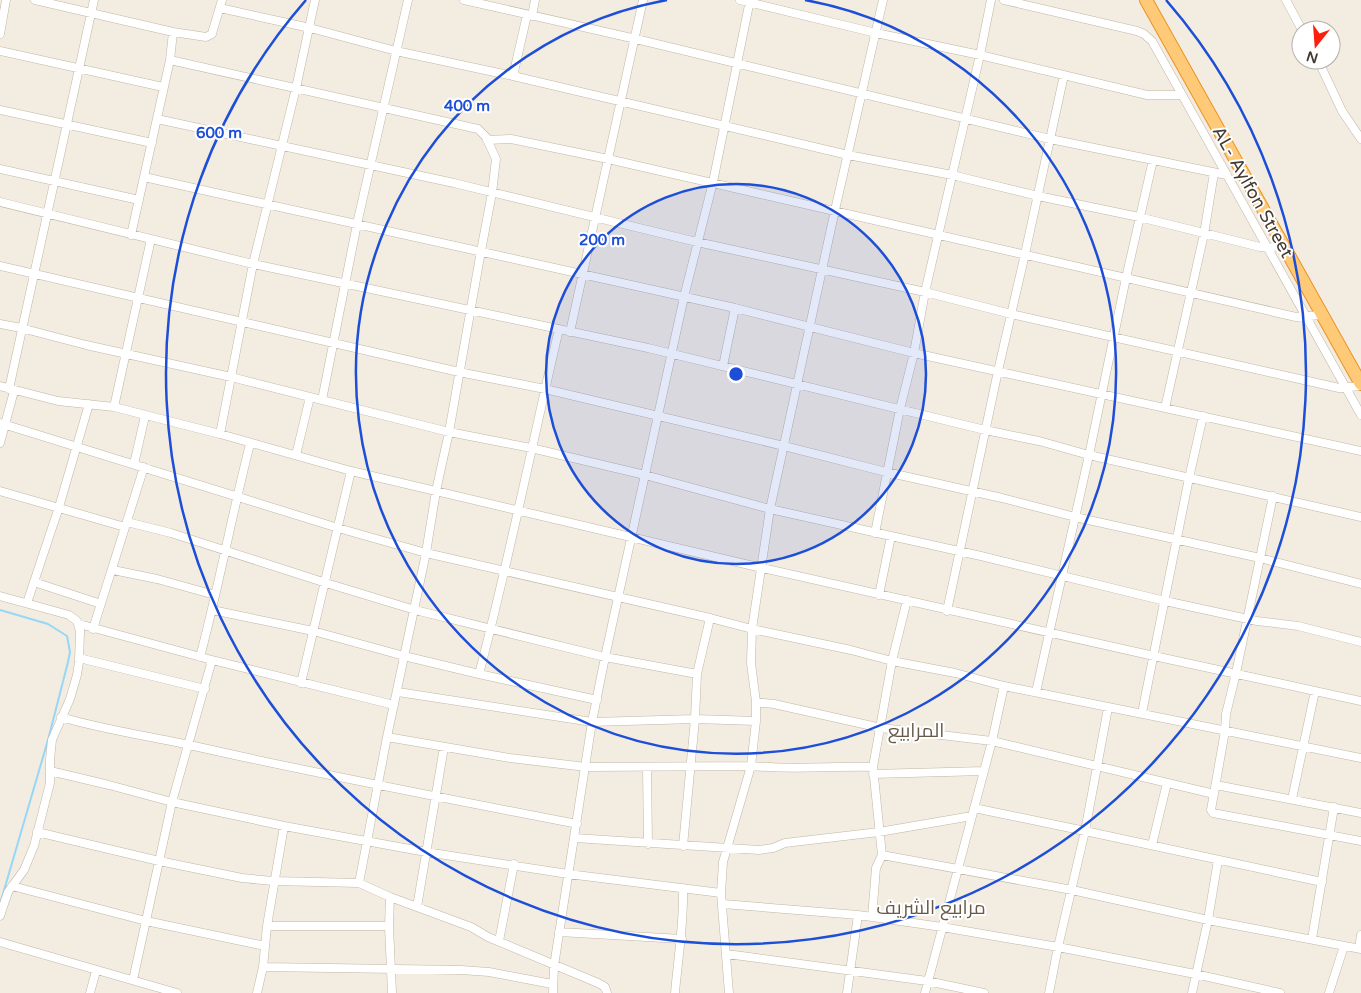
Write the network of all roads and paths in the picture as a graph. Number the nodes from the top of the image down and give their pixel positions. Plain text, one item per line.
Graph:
1 (6, 0) edge
2 (35, 0) edge
3 (94, 0) edge
4 (222, 0) edge
5 (315, 0) edge
6 (408, 0) edge
7 (464, 0) edge
8 (536, 0) edge
9 (643, 0) edge
10 (740, 0) edge
11 (883, 0) edge
12 (991, 0) edge
13 (1004, 0) edge
14 (1146, 0) edge
15 (1286, 0) edge
16 (750, 1) edge
17 (220, 8) junction
18 (92, 12) junction
19 (530, 16) junction
20 (1297, 20) edge
21 (310, 28) junction
22 (172, 32) junction
23 (876, 33) junction
24 (0, 34) edge
25 (636, 39) junction
26 (0, 51) edge
27 (396, 51) junction
28 (980, 55) junction
29 (170, 60) junction
30 (737, 64) junction
31 (79, 68) junction
32 (1323, 70) edge
33 (1064, 75) junction
34 (513, 76) junction
35 (164, 87) junction
36 (296, 88) junction
37 (861, 94) junction
38 (1182, 95) junction
39 (620, 102) junction
40 (382, 108) junction
41 (0, 110) edge
42 (965, 117) junction
43 (158, 119) junction
44 (66, 125) junction
45 (724, 126) junction
46 (1050, 139) junction
47 (1361, 139) edge
48 (487, 140) junction
49 (152, 143) junction
50 (282, 147) junction
51 (848, 155) junction
52 (608, 159) junction
53 (1153, 160) junction
54 (371, 165) junction
55 (0, 169) edge
56 (1214, 173) junction
57 (952, 175) junction
58 (1227, 175) junction
59 (144, 177) junction
60 (54, 181) junction
61 (713, 182) junction
62 (492, 193) junction
63 (1038, 196) junction
64 (138, 200) junction
65 (0, 202) edge
66 (269, 205) junction
67 (835, 210) junction
68 (47, 213) junction
69 (596, 217) junction
70 (1140, 217) junction
71 (357, 224) junction
72 (939, 234) junction
73 (1204, 234) junction
74 (132, 235) junction
75 (151, 239) junction
76 (697, 242) junction
77 (1283, 244) junction
78 (1268, 248) junction
79 (480, 251) junction
80 (1026, 254) junction
81 (253, 264) junction
82 (0, 266) edge
83 (822, 270) junction
84 (34, 273) junction
85 (584, 274) junction
86 (1126, 278) junction
87 (345, 284) junction
88 (925, 292) junction
89 (1192, 292) junction
90 (138, 297) junction
91 (684, 297) junction
92 (735, 308) junction
93 (470, 310) junction
94 (1011, 314) junction
95 (1322, 314) junction
96 (1307, 316) junction
97 (241, 321) junction
98 (0, 324) edge
99 (21, 328) junction
100 (810, 328) junction
101 (558, 329) junction
102 (570, 332) junction
103 (1114, 337) junction
104 (334, 342) junction
105 (1178, 351) junction
106 (914, 353) junction
107 (126, 354) junction
108 (672, 355) junction
109 (722, 366) junction
110 (998, 371) junction
111 (459, 372) junction
112 (230, 377) junction
113 (797, 385) junction
114 (1361, 385) edge
115 (0, 386) edge
116 (544, 389) junction
117 (1347, 389) junction
118 (11, 390) junction
119 (1102, 395) junction
120 (310, 397) junction
121 (322, 400) junction
122 (89, 404) junction
123 (114, 407) junction
124 (1165, 408) junction
125 (900, 409) junction
126 (1361, 415) edge
127 (145, 416) junction
128 (657, 416) junction
129 (1203, 416) junction
130 (2, 424) edge
131 (985, 430) junction
132 (449, 432) junction
133 (220, 434) junction
134 (0, 443) edge
135 (250, 444) junction
136 (784, 446) junction
137 (77, 447) junction
138 (530, 448) junction
139 (1361, 450) edge
140 (296, 455) junction
141 (1089, 455) junction
142 (134, 464) junction
143 (144, 467) junction
144 (351, 471) junction
145 (886, 472) junction
146 (645, 475) junction
147 (1189, 478) junction
148 (436, 490) junction
149 (0, 491) edge
150 (973, 492) junction
151 (237, 496) junction
152 (1273, 496) junction
153 (59, 507) junction
154 (770, 509) junction
155 (517, 511) junction
156 (1075, 517) junction
157 (1361, 517) edge
158 (126, 525) junction
159 (338, 528) junction
160 (875, 533) junction
161 (891, 536) junction
162 (632, 538) junction
163 (1178, 540) junction
164 (959, 551) junction
165 (226, 552) junction
166 (426, 553) junction
167 (1260, 558) junction
168 (762, 568) junction
169 (113, 570) junction
170 (504, 570) junction
171 (1062, 576) junction
172 (34, 582) junction
173 (326, 583) junction
174 (1361, 584) edge
175 (215, 595) junction
176 (879, 595) junction
177 (0, 596) edge
178 (620, 598) junction
179 (907, 600) junction
180 (1164, 601) junction
181 (27, 603) junction
182 (102, 604) junction
183 (212, 610) junction
184 (415, 610) junction
185 (947, 611) junction
186 (710, 618) junction
187 (1248, 619) junction
188 (79, 624) junction
189 (93, 629) junction
190 (491, 629) junction
191 (752, 629) junction
192 (313, 631) junction
193 (1050, 632) junction
194 (1361, 642) edge
195 (404, 656) junction
196 (1154, 656) junction
197 (200, 657) junction
198 (605, 657) junction
199 (79, 658) junction
200 (212, 660) junction
201 (892, 661) junction
202 (1236, 673) junction
203 (479, 674) junction
204 (697, 674) junction
205 (301, 683) junction
206 (1004, 686) junction
207 (205, 688) junction
208 (1314, 691) junction
209 (398, 692) junction
210 (1036, 692) junction
211 (597, 700) junction
212 (1361, 701) edge
213 (756, 702) junction
214 (394, 706) junction
215 (1108, 708) junction
216 (1142, 713) junction
217 (61, 717) junction
218 (695, 719) junction
219 (756, 721) junction
220 (592, 722) junction
221 (880, 728) junction
222 (1225, 731) junction
223 (387, 737) junction
224 (992, 741) junction
225 (188, 745) junction
226 (444, 747) junction
227 (1302, 747) junction
228 (1361, 758) edge
229 (751, 766) junction
230 (1097, 766) junction
231 (586, 767) junction
232 (690, 767) junction
233 (647, 768) junction
234 (873, 770) junction
235 (50, 771) junction
236 (984, 771) junction
237 (1167, 783) junction
238 (378, 785) junction
239 (1215, 789) junction
240 (436, 796) junction
241 (1292, 799) junction
242 (172, 802) junction
243 (1334, 807) junction
244 (973, 812) junction
245 (1361, 813) edge
246 (576, 824) junction
247 (284, 826) junction
248 (1085, 830) junction
249 (37, 832) junction
250 (879, 832) junction
251 (1330, 834) junction
252 (574, 838) junction
253 (368, 840) junction
254 (1361, 841) edge
255 (648, 844) junction
256 (1152, 845) junction
257 (682, 846) junction
258 (728, 848) junction
259 (426, 852) junction
260 (882, 855) junction
261 (1218, 860) junction
262 (159, 862) junction
263 (514, 864) junction
264 (957, 870) junction
265 (568, 874) junction
266 (273, 881) junction
267 (1322, 882) junction
268 (359, 884) junction
269 (12, 886) junction
270 (684, 888) junction
271 (1072, 890) junction
272 (721, 893) junction
273 (390, 897) junction
274 (723, 904) junction
275 (417, 907) junction
276 (858, 915) junction
277 (0, 916) edge
278 (872, 917) junction
279 (1208, 920) junction
280 (146, 921) junction
281 (266, 926) junction
282 (389, 926) junction
283 (942, 927) junction
284 (559, 932) junction
285 (1361, 935) edge
286 (682, 938) junction
287 (1312, 939) junction
288 (499, 941) junction
289 (0, 942) edge
290 (265, 946) junction
291 (1344, 946) junction
292 (1058, 947) junction
293 (1360, 949) edge
294 (727, 954) junction
295 (554, 966) junction
296 (263, 967) junction
297 (391, 969) junction
298 (96, 971) junction
299 (850, 972) junction
300 (1195, 974) junction
301 (133, 980) junction
302 (927, 982) junction
303 (552, 984) junction
304 (90, 993) edge
305 (177, 993) edge
306 (257, 993) edge
307 (392, 993) edge
308 (553, 993) edge
309 (607, 993) edge
310 (675, 993) edge
311 (729, 993) edge
312 (847, 993) edge
313 (925, 993) edge
314 (984, 993) edge
315 (1050, 993) edge
316 (1192, 993) edge
317 (1280, 993) edge
318 (1328, 993) edge

1 - 24 street
2 - 18 street
3 - 18 street
4 - 17 street
5 - 21 street
6 - 27 street
7 - 19 street
8 - 19 street
9 - 25 street
10 - 16 street
11 - 23 street
12 - 28 street
13 - 38 street
14 - 77 highway, AL- Aylfon Street
15 - 20 street
16 - 23 street
16 - 30 street
17 - 21 street
17 - 22 street
18 - 22 street
18 - 31 street
19 - 25 street
19 - 34 street
21 - 27 street
21 - 36 street
22 - 29 street
23 - 28 street
23 - 37 street
25 - 30 street
25 - 39 street
26 - 31 street
27 - 34 street
27 - 40 street
28 - 33 street
28 - 42 street
29 - 35 street
29 - 36 street
30 - 37 street
30 - 45 street
31 - 35 street
31 - 44 street
32 - 47 street
33 - 38 street
33 - 46 street
34 - 39 street
35 - 43 street
36 - 40 street
36 - 50 street
37 - 42 street
37 - 51 street
38 - 58 street
39 - 45 street
39 - 52 street
40 - 48 street
40 - 54 street
41 - 44 street
42 - 46 street
42 - 57 street
43 - 49 street
43 - 50 street
44 - 49 street
44 - 60 street
45 - 51 street
45 - 61 street
46 - 53 street
46 - 63 street
48 - 52 street
48 - 62 street
49 - 59 street
50 - 54 street
50 - 66 street
51 - 57 street
51 - 67 street
52 - 61 street
52 - 69 street
53 - 56 street
53 - 70 street
54 - 62 street
54 - 71 street
55 - 60 street
56 - 58 street
56 - 73 street
57 - 63 street
57 - 72 street
58 - 78 street
59 - 64 street
59 - 66 street
60 - 64 street
60 - 68 street
61 - 67 street
61 - 76 street
62 - 69 street
62 - 79 street
63 - 70 street
63 - 80 street
64 - 74 street
65 - 68 street
66 - 71 street
66 - 81 street
67 - 72 street
67 - 83 street
68 - 74 street
68 - 84 street
69 - 76 street
69 - 85 street
70 - 73 street
70 - 86 street
71 - 79 street
71 - 87 street
72 - 80 street
72 - 88 street
73 - 78 street
73 - 89 street
74 - 75 street
75 - 81 street
75 - 90 street
76 - 83 street
76 - 91 street
77 - 78 street
77 - 95 highway, AL- Aylfon Street
78 - 96 street
79 - 85 street
79 - 93 street
80 - 86 street
80 - 94 street
81 - 87 street
81 - 97 street
82 - 84 street
83 - 88 street
83 - 100 street
84 - 90 street
84 - 99 street
85 - 91 street
85 - 102 street
86 - 89 street
86 - 103 street
87 - 93 street
87 - 104 street
88 - 94 street
88 - 106 street
89 - 96 street
89 - 105 street
90 - 97 street
90 - 107 street
91 - 92 street
91 - 108 street
92 - 100 street
92 - 109 street
93 - 101 street
93 - 111 street
94 - 103 street
94 - 110 street
95 - 96 street
95 - 114 highway, AL- Aylfon Street
96 - 117 street
97 - 104 street
97 - 112 street
98 - 99 street
99 - 107 street
99 - 118 street
100 - 106 street
100 - 113 street
101 - 102 street
101 - 116 street
102 - 108 street
103 - 105 street
103 - 119 street
104 - 111 street
104 - 121 street
105 - 117 street
105 - 124 street
106 - 110 street
106 - 125 street
107 - 112 street
107 - 123 street
108 - 109 street
108 - 128 street
109 - 113 street
110 - 119 street
110 - 131 street
111 - 116 street
111 - 132 street
112 - 120 street
112 - 133 street
113 - 125 street
113 - 136 street
114 - 117 street
115 - 118 street
116 - 128 street
116 - 138 street
117 - 126 street
118 - 122 street
118 - 130 street
119 - 124 street
119 - 141 street
120 - 121 street
120 - 140 street
121 - 132 street
122 - 123 street
122 - 137 street
123 - 127 street
124 - 129 street
125 - 131 street
125 - 145 street
127 - 133 street
127 - 142 street
128 - 136 street
128 - 146 street
129 - 139 street
129 - 147 street
130 - 134 street
130 - 137 street
131 - 141 street
131 - 150 street
132 - 138 street
132 - 148 street
133 - 135 street
135 - 140 street
135 - 151 street
136 - 145 street
136 - 154 street
137 - 142 street
137 - 153 street
138 - 146 street
138 - 155 street
140 - 144 street
141 - 147 street
141 - 156 street
142 - 143 street
143 - 151 street
143 - 158 street
144 - 148 street
144 - 159 street
145 - 150 street
145 - 160 street
146 - 154 street
146 - 162 street
147 - 152 street
147 - 163 street
148 - 155 street
148 - 166 street
149 - 153 street
150 - 156 street
150 - 164 street
151 - 159 street
151 - 165 street
152 - 157 street
152 - 167 street
153 - 158 street
153 - 172 street
154 - 160 street
154 - 168 street
155 - 162 street
155 - 170 street
156 - 163 street
156 - 171 street
158 - 165 street
158 - 169 street
159 - 166 street
159 - 173 street
160 - 161 street
161 - 164 street
161 - 176 street
162 - 168 street
162 - 178 street
163 - 167 street
163 - 180 street
164 - 171 street
164 - 185 street
165 - 173 street
165 - 175 street
166 - 170 street
166 - 184 street
167 - 174 street
167 - 187 street
168 - 176 street
168 - 191 street
169 - 175 street
169 - 182 street
170 - 178 street
170 - 190 street
171 - 180 street
171 - 193 street
172 - 181 street
172 - 182 street
173 - 184 street
173 - 192 street
175 - 183 street
176 - 179 street
177 - 181 street
178 - 186 street
178 - 198 street
179 - 185 street
179 - 201 street
180 - 187 street
180 - 196 street
181 - 188 street
182 - 189 street
183 - 192 street
183 - 197 street
184 - 190 street
184 - 195 street
185 - 193 street
186 - 191 street
186 - 204 street
187 - 194 street
187 - 202 street
188 - 189 street
188 - 199 street
189 - 197 street
190 - 198 street
190 - 203 street
191 - 201 street
191 - 213 street
192 - 195 street
192 - 205 street
193 - 196 street
193 - 210 street
195 - 203 street
195 - 209 street
196 - 202 street
196 - 216 street
197 - 200 street
198 - 204 street
198 - 211 street
199 - 207 street
199 - 217 street
200 - 205 street
200 - 207 street
201 - 206 street
201 - 221 street
202 - 208 street
202 - 222 street
203 - 211 street
204 - 218 street
205 - 214 street
206 - 210 street
206 - 224 street
207 - 225 street
208 - 212 street
208 - 227 street
209 - 214 street
209 - 220 street
210 - 215 street
211 - 220 street
213 - 219 street
213 - 221 street
214 - 223 street
215 - 216 street
215 - 230 street
216 - 222 street
217 - 225 street
217 - 235 street
218 - 219 street
218 - 220 street
218 - 232 street
219 - 229 street
220 - 231 street
221 - 224 street
221 - 234 street
222 - 227 street
222 - 239 street
223 - 226 street
223 - 238 street
224 - 230 street
224 - 236 street
225 - 238 street
225 - 242 street
226 - 231 street
226 - 240 street
227 - 228 street
227 - 241 street
229 - 232 street
229 - 234 street
229 - 258 street
230 - 237 street
230 - 248 street
231 - 233 street
231 - 246 street
232 - 233 street
232 - 257 street
233 - 255 street
234 - 236 street
234 - 250 street
235 - 242 street
235 - 249 street
236 - 244 street
237 - 239 street
237 - 256 street
238 - 240 street
238 - 253 street
239 - 241 street
239 - 251 street
240 - 246 street
240 - 259 street
241 - 243 street
242 - 247 street
242 - 262 street
243 - 245 street
243 - 251 street
244 - 248 street
244 - 250 street
244 - 264 street
246 - 252 street
247 - 253 street
247 - 266 street
248 - 256 street
248 - 271 street
249 - 262 street
249 - 269 street
250 - 258 street
250 - 260 street
251 - 254 street
251 - 267 street
252 - 255 street
252 - 265 street
253 - 259 street
253 - 268 street
255 - 257 street
256 - 261 street
257 - 258 street
258 - 272 street
259 - 263 street
259 - 275 street
260 - 264 street
260 - 278 street
261 - 267 street
261 - 279 street
262 - 266 street
262 - 280 street
263 - 265 street
263 - 288 street
264 - 271 street
264 - 283 street
265 - 270 street
265 - 284 street
266 - 268 street
266 - 281 street
267 - 287 street
268 - 273 street
269 - 277 street
269 - 280 street
270 - 272 street
270 - 286 street
271 - 279 street
271 - 292 street
272 - 274 street
273 - 275 street
273 - 282 street
274 - 276 street
274 - 294 street
275 - 288 street
276 - 278 street
276 - 299 street
278 - 283 street
279 - 287 street
279 - 300 street
280 - 290 street
280 - 301 street
281 - 282 street
281 - 290 street
282 - 297 street
283 - 292 street
283 - 302 street
284 - 286 street
284 - 295 street
285 - 293 street
286 - 310 street
287 - 291 street
288 - 295 street
289 - 298 street
290 - 296 street
291 - 293 street
291 - 318 street
292 - 300 street
292 - 315 street
294 - 299 street
294 - 311 street
295 - 303 street
295 - 309 street
296 - 297 street
296 - 306 street
297 - 303 street
297 - 307 street
298 - 301 street
298 - 304 street
299 - 302 street
299 - 312 street
300 - 316 street
300 - 317 street
301 - 305 street
302 - 313 street
302 - 314 street
303 - 308 street

